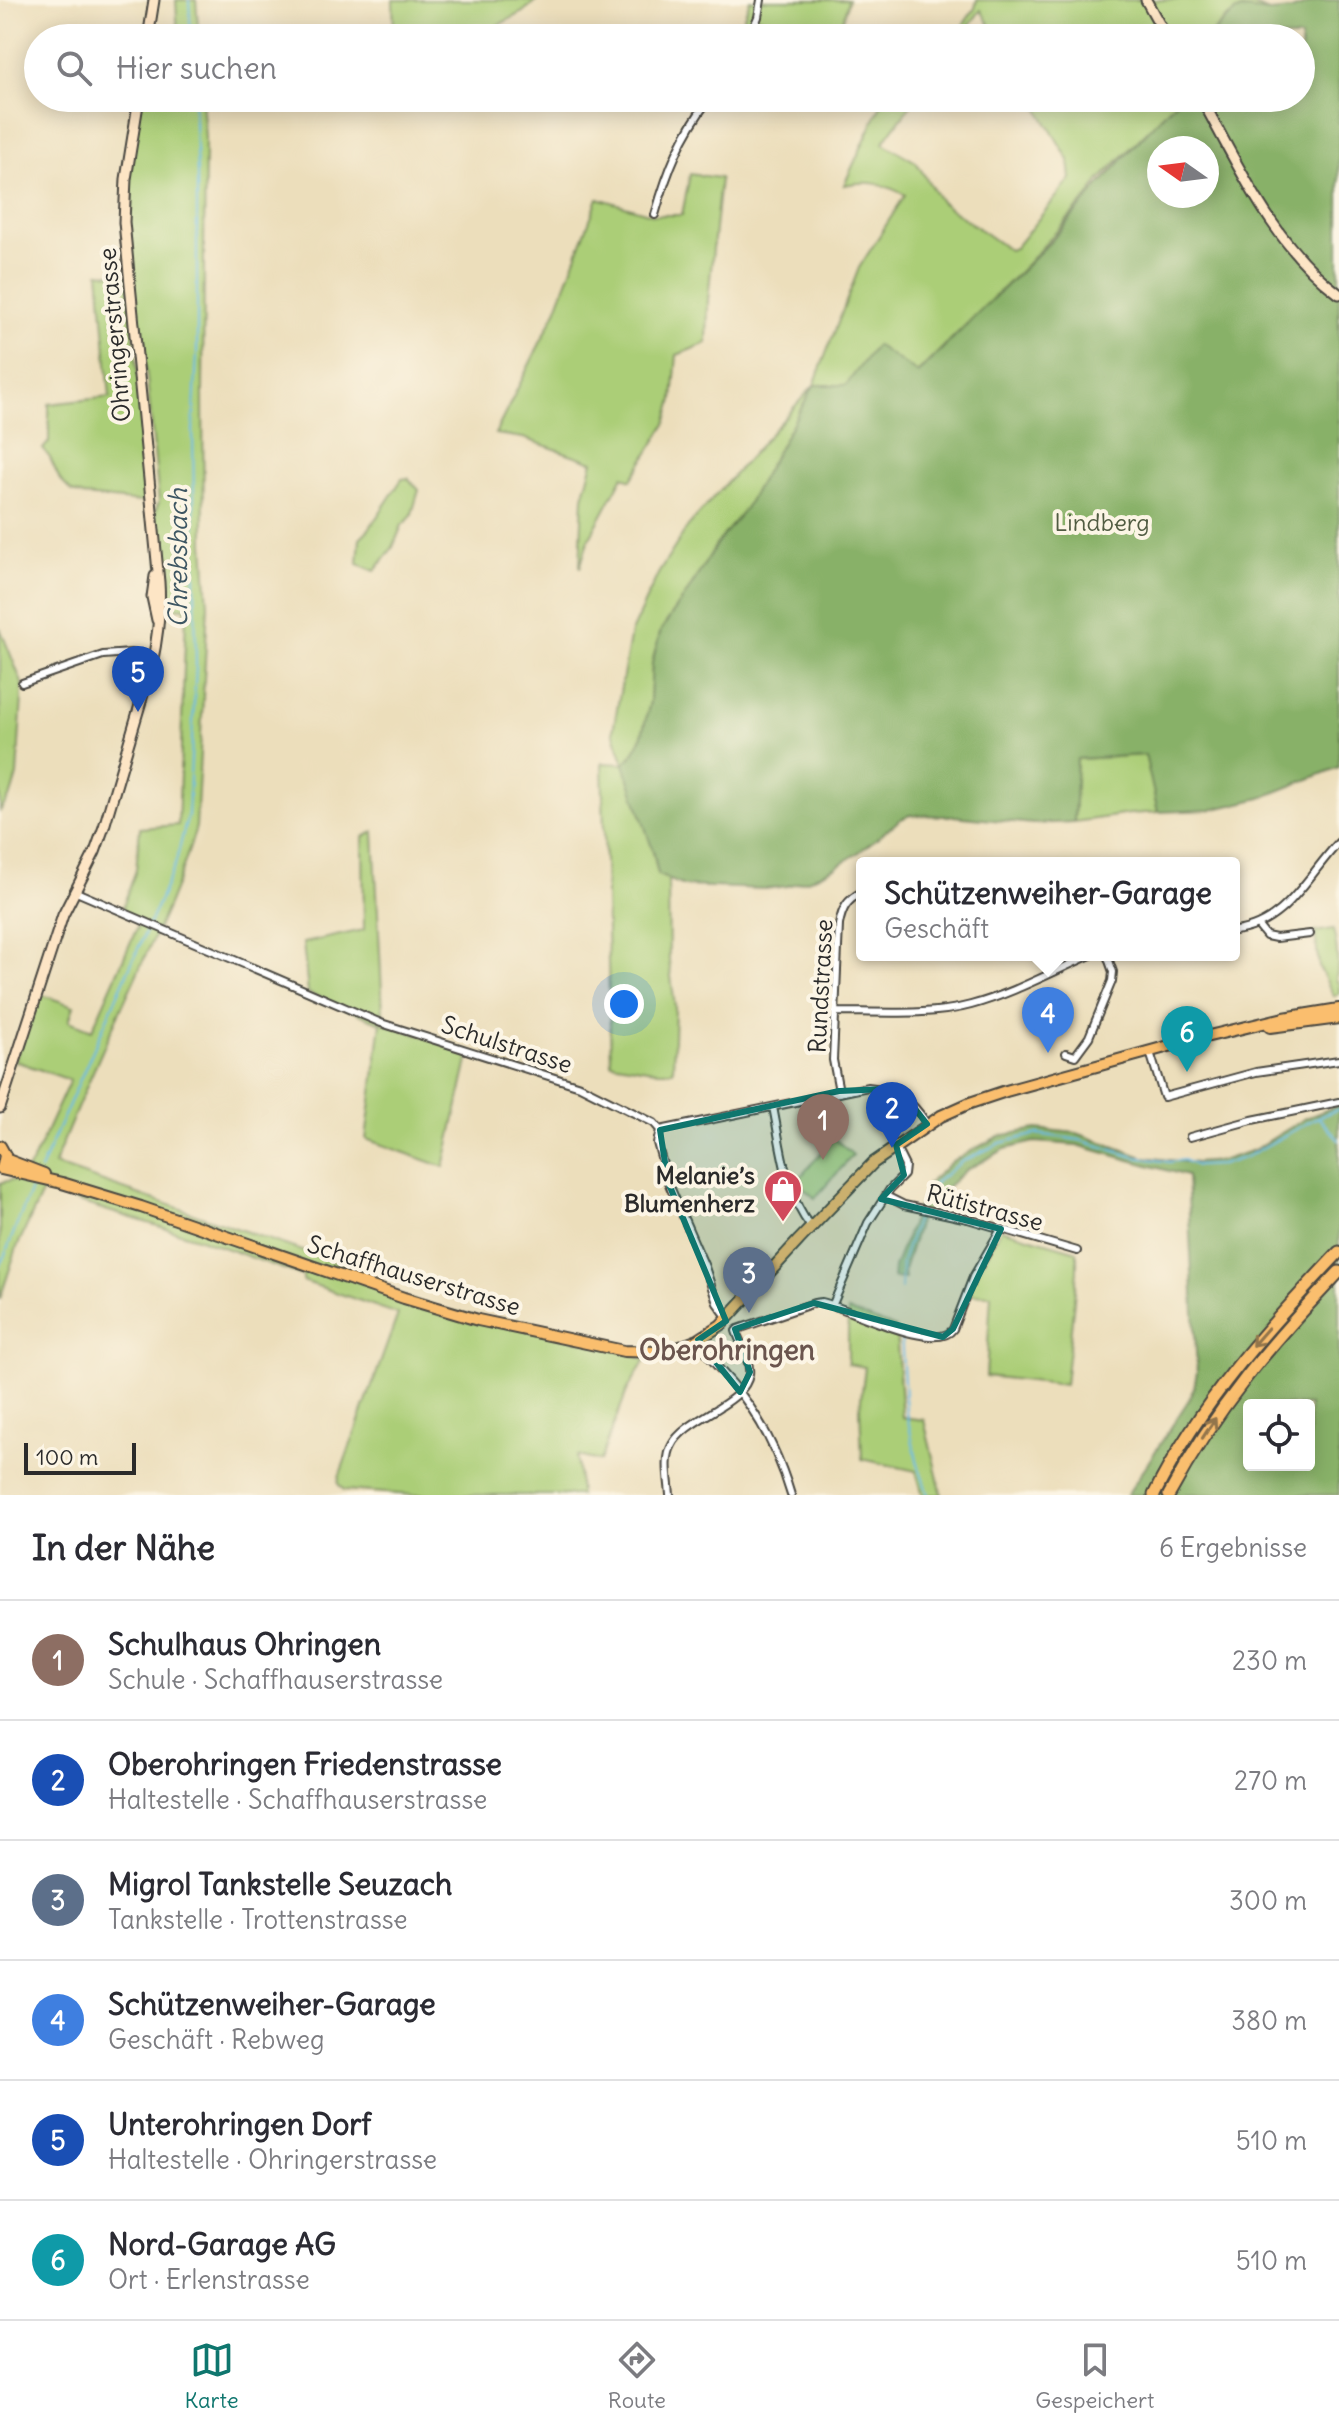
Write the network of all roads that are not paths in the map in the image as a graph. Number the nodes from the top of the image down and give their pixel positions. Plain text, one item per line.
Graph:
1 (154, 0) edge
2 (761, 0) edge
3 (1146, 0) edge
4 (150, 24) edge
5 (755, 24) edge
6 (1159, 24) edge
7 (137, 112) edge
8 (700, 112) edge
9 (1209, 112) edge
10 (655, 215) dead end
11 (1339, 294) edge
12 (153, 657) junction
13 (22, 683) dead end
14 (1339, 842) edge
15 (74, 891) junction
16 (856, 896) edge
17 (1258, 926) junction
18 (1240, 930) edge
19 (1310, 934) dead end
20 (1077, 961) edge
21 (1109, 961) edge
22 (1339, 1009) edge
23 (835, 1012) junction
24 (1339, 1018) edge
25 (1236, 1030) junction
26 (1150, 1052) junction
27 (1066, 1053) dead end
28 (1339, 1060) edge
29 (839, 1091) junction
30 (1339, 1102) edge
31 (773, 1107) junction
32 (0, 1108) edge
33 (927, 1124) junction
34 (660, 1130) junction
35 (1190, 1137) dead end
36 (0, 1146) edge
37 (895, 1146) junction
38 (2, 1166) edge
39 (886, 1196) junction
40 (811, 1227) junction
41 (1001, 1229) junction
42 (1077, 1251) dead end
43 (1339, 1252) edge
44 (1339, 1272) edge
45 (833, 1304) junction
46 (728, 1318) junction
47 (698, 1340) junction
48 (740, 1392) junction
49 (670, 1495) edge
50 (791, 1495) edge
51 (1154, 1495) edge
52 (1169, 1495) edge

1 - 4 main road
2 - 5 street
3 - 6 main road
7 - 12 main road, Ohringerstrasse
8 - 10 street
9 - 11 main road
12 - 13 street
12 - 15 main road, Ohringerstrasse
14 - 17 street
15 - 32 main road, Ohringerstrasse
15 - 34 street, Schulstrasse
16 - 23 street, Rundstrasse
17 - 18 street
17 - 19 street
20 - 23 street
21 - 27 street
22 - 25 main road, Schaffhauserstrasse
23 - 29 street, Rundstrasse
24 - 25 main road, Schaffhauserstrasse
25 - 26 main road, Schaffhauserstrasse
26 - 28 street
26 - 33 main road, Schaffhauserstrasse
29 - 31 street
29 - 33 street
30 - 35 street
31 - 34 street
31 - 40 street
33 - 37 main road, Schaffhauserstrasse
34 - 46 street
36 - 38 main road
37 - 39 street
37 - 40 main road, Schaffhauserstrasse
38 - 47 main road, Schaffhauserstrasse
39 - 41 street, Rütistrasse
39 - 45 street
40 - 46 main road, Schaffhauserstrasse
41 - 42 street, Rütistrasse
41 - 45 street
43 -> 51 highway
52 -> 44 highway
45 - 48 street
46 - 47 main road, Schaffhauserstrasse
47 - 48 street
48 - 49 street
48 - 50 street

